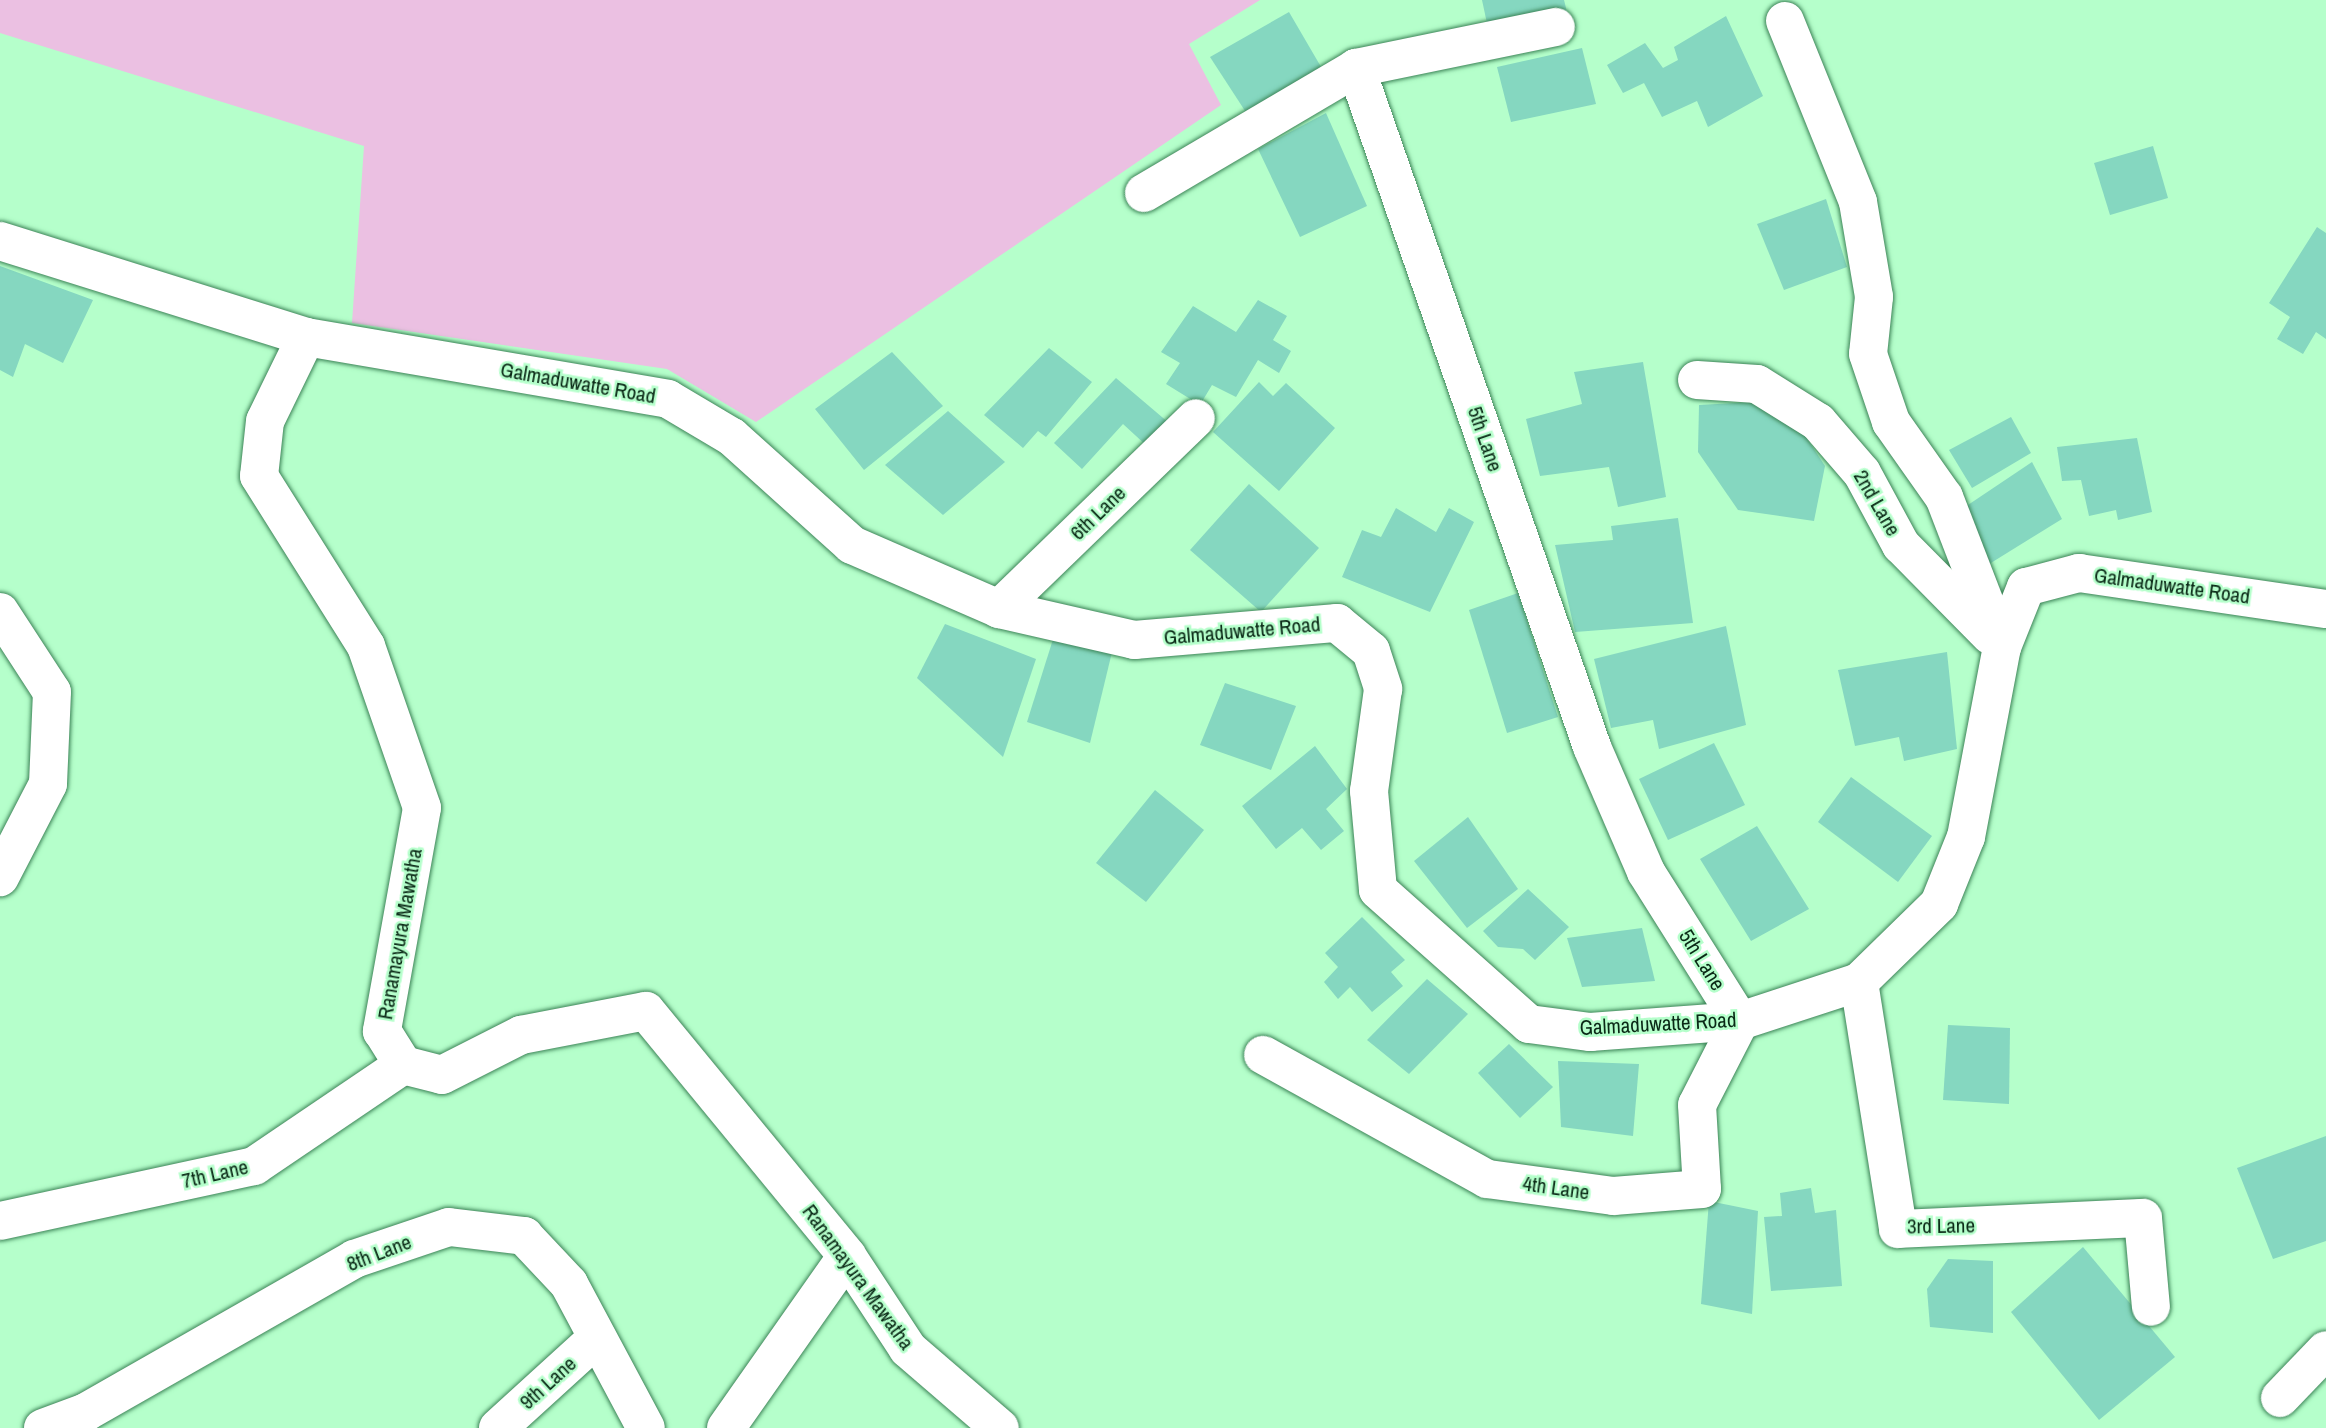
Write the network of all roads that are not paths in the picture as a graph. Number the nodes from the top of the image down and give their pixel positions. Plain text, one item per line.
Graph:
1 (1785, 21) dead end
2 (1556, 27) dead end
3 (1356, 68) junction
4 (1144, 193) dead end
5 (0, 241) edge
6 (306, 337) junction
7 (1697, 380) dead end
8 (1196, 418) dead end
9 (999, 609) junction
10 (2326, 609) edge
11 (0, 612) edge
12 (2001, 647) junction
13 (0, 877) edge
14 (1859, 982) junction
15 (1740, 1021) junction
16 (1263, 1055) dead end
17 (403, 1065) junction
18 (0, 1221) edge
19 (847, 1256) junction
20 (2151, 1307) dead end
21 (597, 1338) junction
22 (2326, 1350) edge
23 (2280, 1398) dead end
24 (43, 1428) edge
25 (498, 1428) edge
26 (646, 1428) edge
27 (726, 1428) edge
28 (1000, 1428) edge

1 - 12 street
2 - 3 street
3 - 4 street
3 - 15 street, 5th Lane
5 - 6 street, Galmaduwatte Road
6 - 9 street, Galmaduwatte Road
6 - 17 street, Ranamayura Mawatha
7 - 12 street, 2nd Lane
8 - 9 street, 6th Lane
9 - 15 street, Galmaduwatte Road
10 - 12 street, Galmaduwatte Road
11 - 13 street
12 - 14 street, Galmaduwatte Road
14 - 15 street, Galmaduwatte Road
14 - 20 street, 3rd Lane
15 - 16 street, 4th Lane
17 - 18 street, 7th Lane
17 - 19 street, Ranamayura Mawatha
19 - 27 street
19 - 28 street, Ranamayura Mawatha
21 - 24 street, 8th Lane
21 - 25 street, 9th Lane
21 - 26 street, 8th Lane
22 - 23 street

